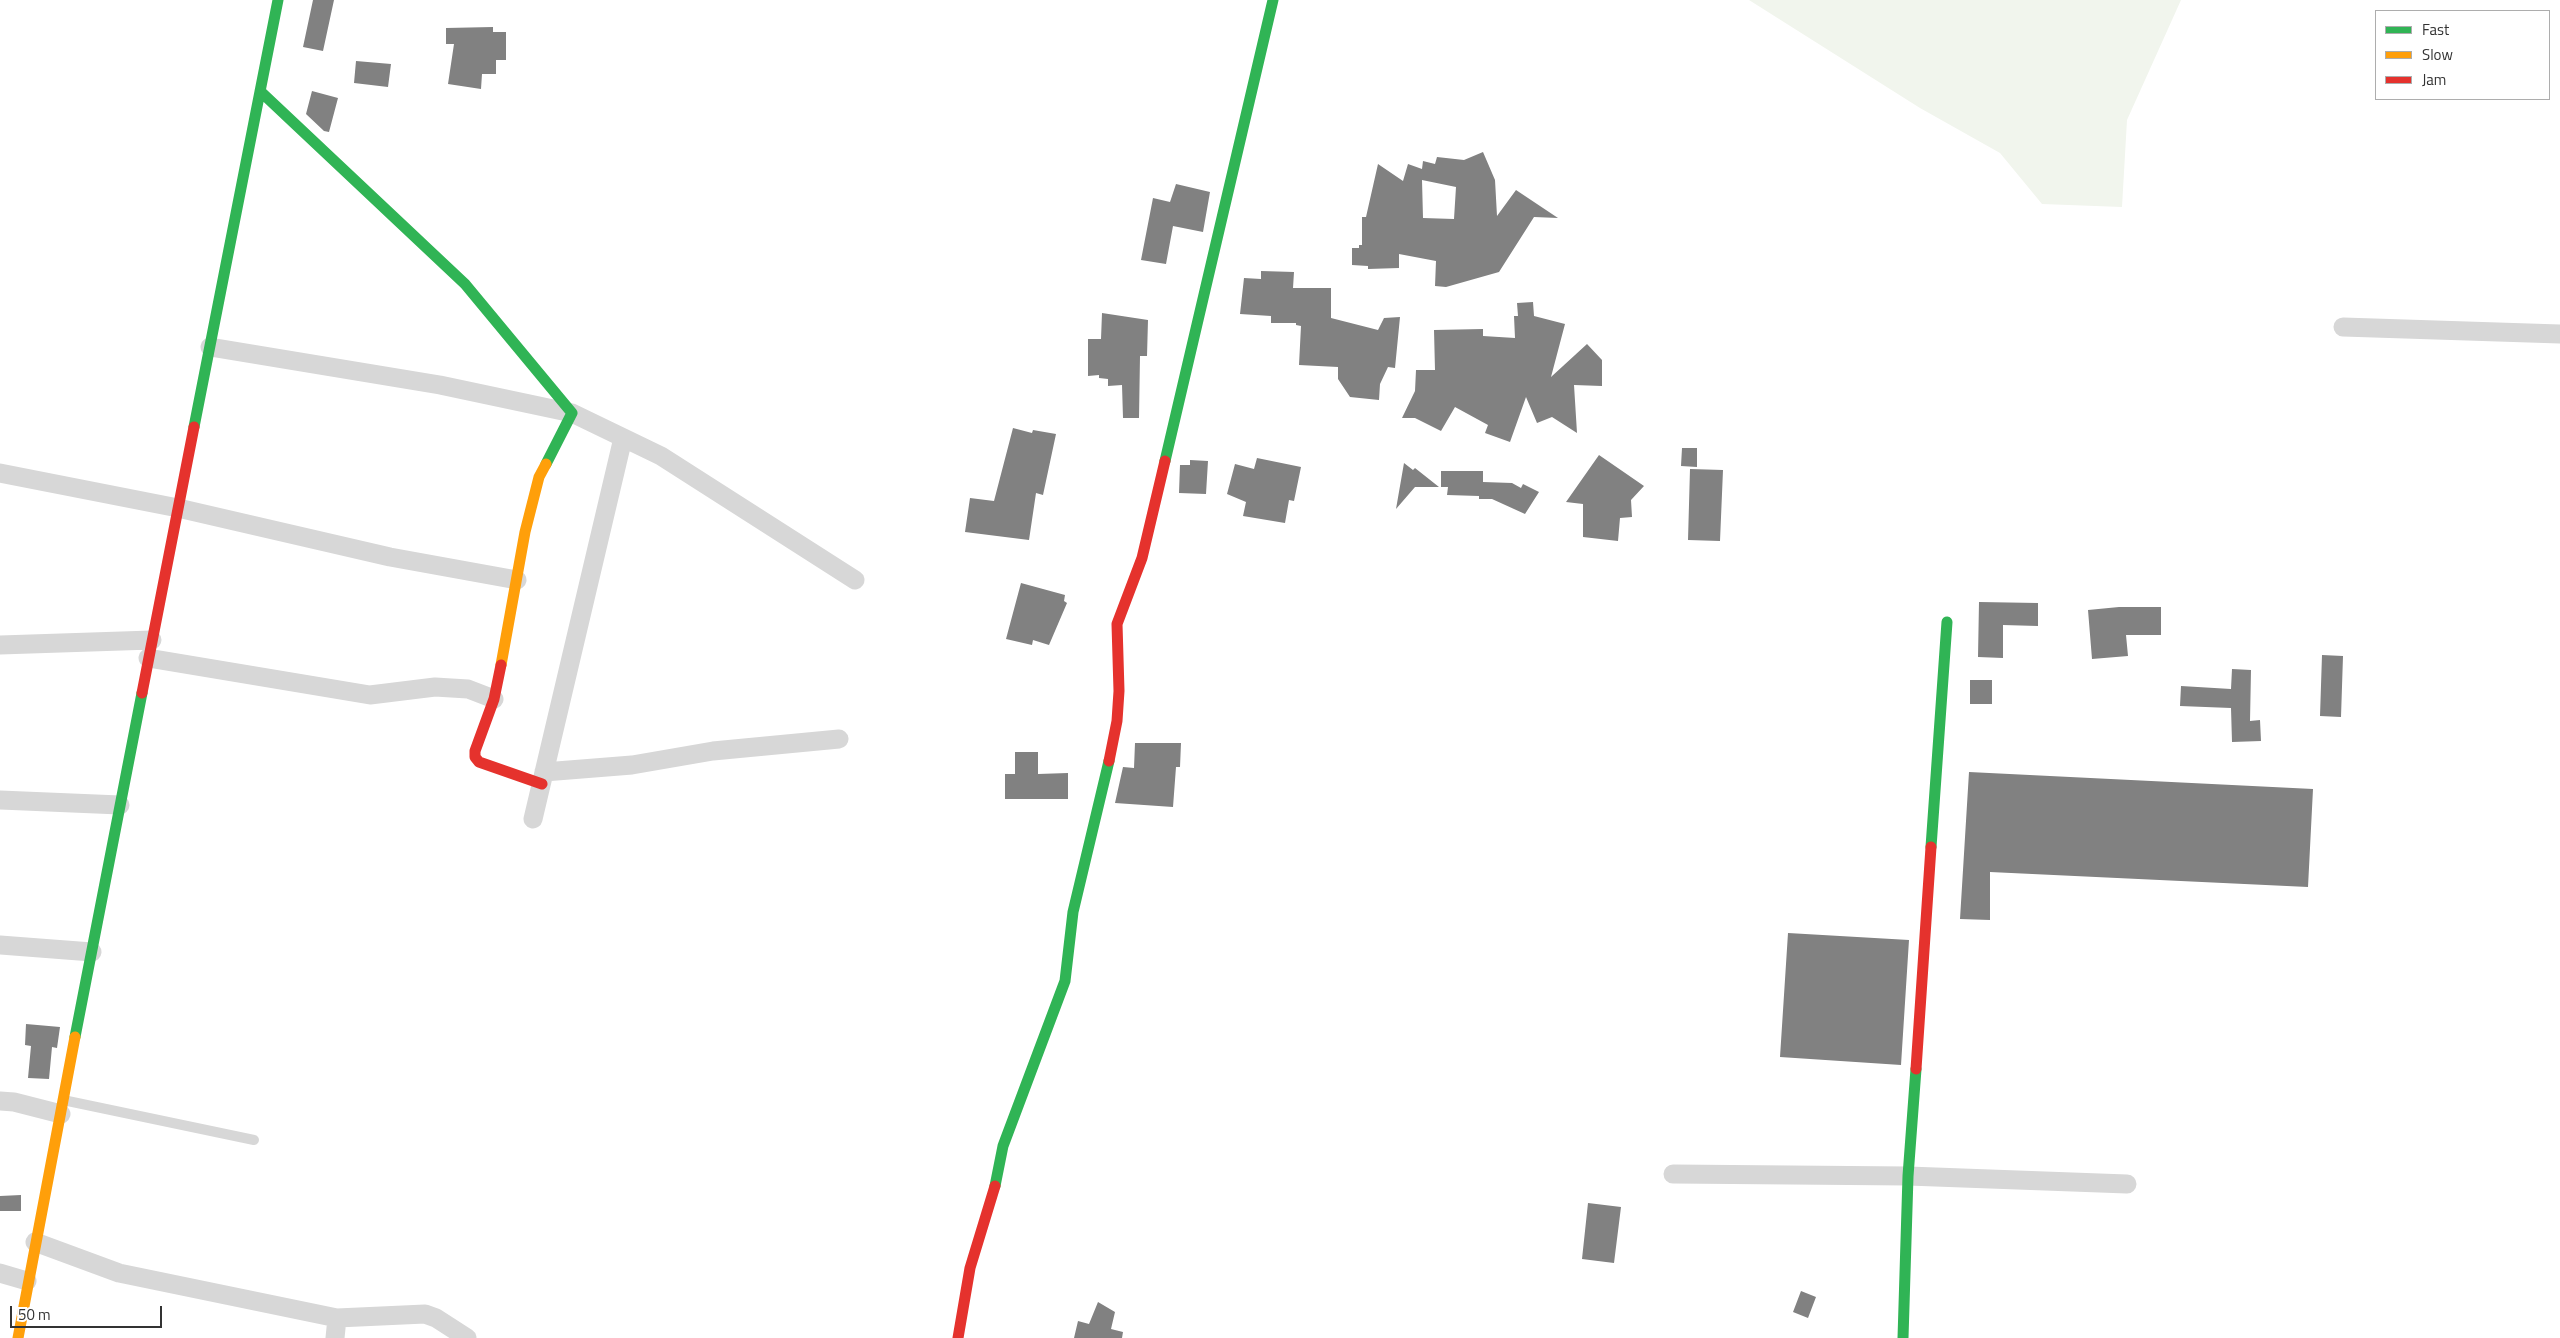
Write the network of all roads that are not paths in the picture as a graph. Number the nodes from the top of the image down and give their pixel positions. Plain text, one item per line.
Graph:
1 (278, 0) edge
2 (1273, 0) edge
3 (260, 91) junction
4 (2343, 327) dead end
5 (2560, 334) edge
6 (210, 347) junction
7 (572, 413) junction
8 (623, 438) junction
9 (0, 473) edge
10 (178, 508) junction
11 (517, 580) junction
12 (855, 580) dead end
13 (1947, 622) dead end
14 (152, 640) junction
15 (0, 645) edge
16 (148, 658) junction
17 (494, 699) junction
18 (839, 739) dead end
19 (543, 778) junction
20 (0, 800) edge
21 (120, 805) junction
22 (533, 819) dead end
23 (0, 945) edge
24 (92, 952) junction
25 (0, 1101) edge
26 (62, 1107) junction
27 (254, 1140) dead end
28 (1673, 1174) dead end
29 (1908, 1176) junction
30 (2127, 1184) dead end
31 (35, 1242) junction
32 (0, 1272) edge
33 (27, 1282) junction
34 (338, 1318) junction
35 (18, 1338) edge
36 (335, 1338) edge
37 (467, 1338) edge
38 (958, 1338) edge
39 (1902, 1338) edge

1 - 3 street
2 - 38 street
3 - 6 street
3 - 7 street
4 - 5 street
6 - 7 street
6 - 10 street
7 - 8 street
7 - 11 street
8 - 12 street
8 - 19 street
9 - 10 street
10 - 11 street
10 - 14 street
11 - 17 street
13 - 29 street
14 - 15 street
14 - 16 street
16 - 17 street
16 - 21 street
17 - 19 street
18 - 19 street
19 - 22 street
20 - 21 street
21 - 24 street
23 - 24 street
24 - 26 street
25 - 26 street
26 - 27 lane
26 - 31 street
28 - 29 street
29 - 30 street
29 - 39 street
31 - 33 street
31 - 34 street
32 - 33 street
33 - 35 street
34 - 36 street
34 - 37 street

